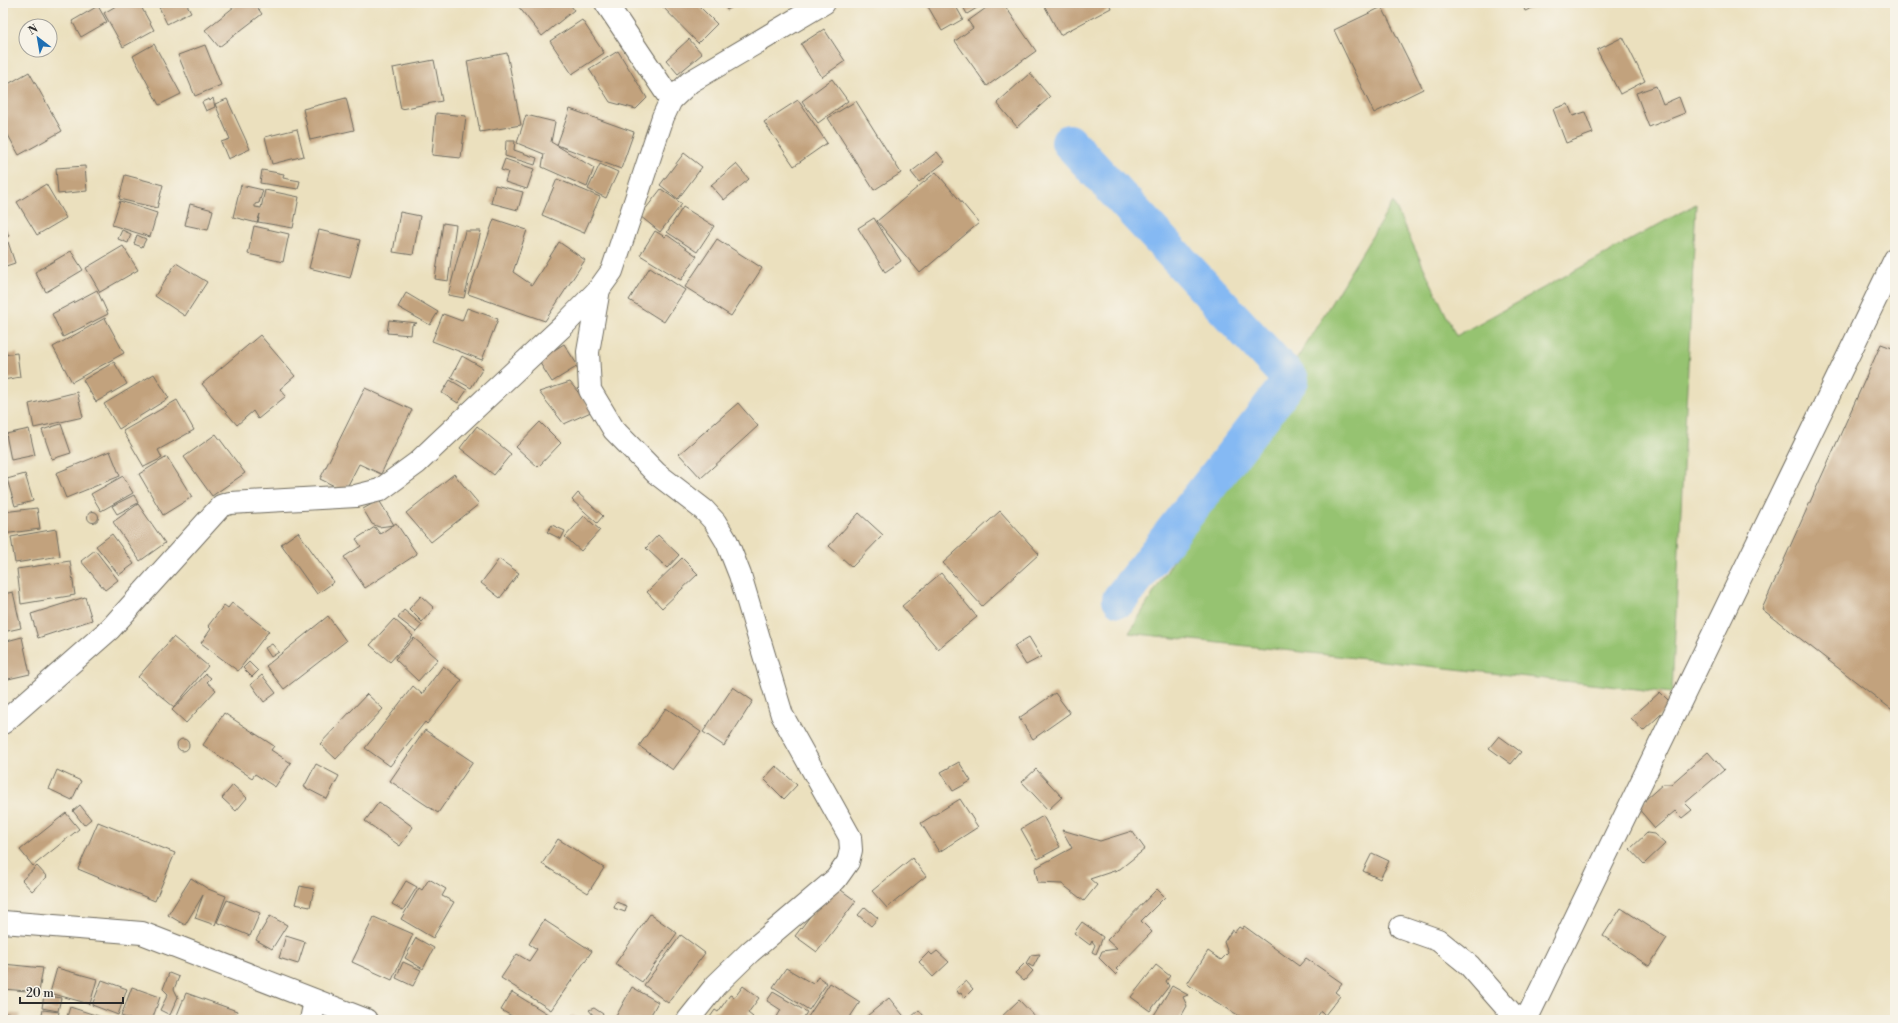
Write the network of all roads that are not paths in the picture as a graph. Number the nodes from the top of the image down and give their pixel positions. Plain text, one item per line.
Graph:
1 (606, 3) edge
2 (824, 3) edge
3 (671, 100) junction
4 (1895, 259) edge
5 (599, 289) junction
6 (3, 723) edge
7 (3, 922) edge
8 (1401, 927) dead end
9 (313, 1011) edge
10 (366, 1020) edge
11 (688, 1020) edge
12 (1526, 1020) edge

1 - 3 street
2 - 3 street
3 - 5 street
4 - 12 street
5 - 6 street
5 - 11 street
7 - 9 street
8 - 12 street
9 - 10 street

